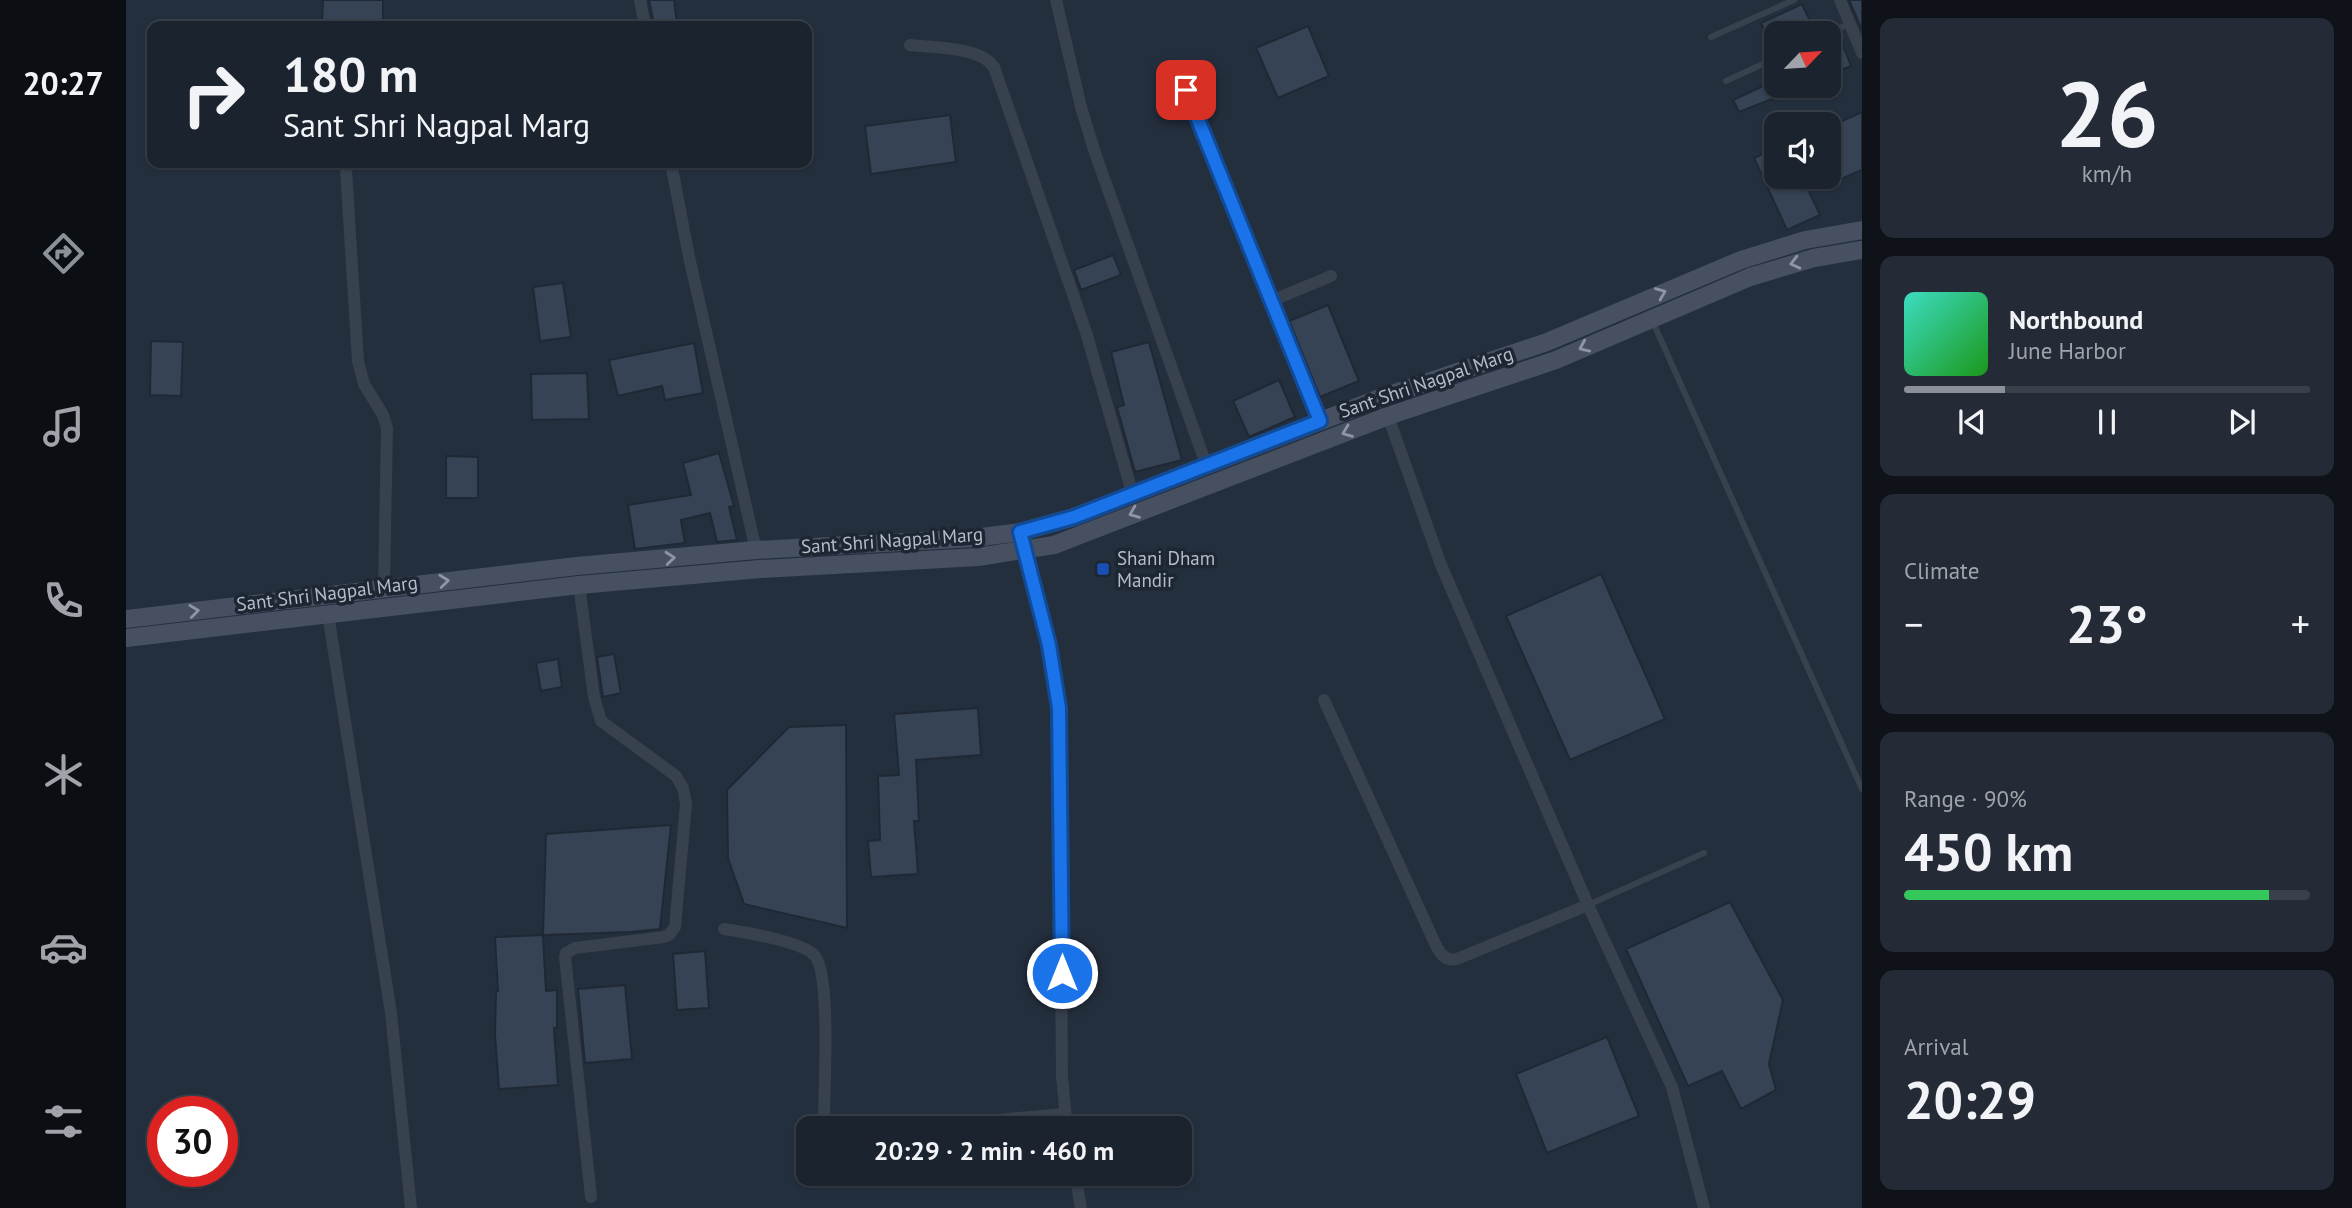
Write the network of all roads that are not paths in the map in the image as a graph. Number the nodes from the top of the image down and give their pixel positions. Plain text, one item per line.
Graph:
1 (640, 0) edge
2 (1056, 0) edge
3 (1794, 0) edge
4 (1840, 0) edge
5 (644, 21) edge
6 (1850, 23) junction
7 (1841, 27) edge
8 (1859, 35) edge
9 (1711, 37) dead end
10 (910, 46) dead end
11 (1862, 53) edge
12 (1764, 64) edge
13 (1177, 66) dead end
14 (1726, 81) dead end
15 (672, 168) edge
16 (346, 170) dead end
17 (1862, 230) edge
18 (1862, 250) edge
19 (1331, 276) dead end
20 (1271, 301) junction
21 (1651, 318) junction
22 (1388, 416) junction
23 (1320, 421) junction
24 (1206, 464) junction
25 (1132, 492) junction
26 (1020, 532) junction
27 (756, 550) junction
28 (1024, 551) junction
29 (579, 585) junction
30 (384, 587) junction
31 (328, 614) junction
32 (126, 619) edge
33 (126, 638) edge
34 (1324, 700) dead end
35 (1862, 789) edge
36 (1704, 853) dead end
37 (1588, 905) junction
38 (724, 929) dead end
39 (1064, 1114) joint
40 (824, 1116) edge
41 (1042, 1116) edge
42 (1077, 1186) edge
43 (591, 1197) dead end
44 (411, 1208) edge
45 (1081, 1208) edge
46 (1704, 1208) edge

1 - 5 street
2 - 24 street
3 - 9 lane
4 - 6 street
6 - 7 lane
6 - 8 street
8 - 11 street
10 - 25 street
12 - 14 lane
13 - 20 street
15 - 27 street
16 - 30 street
23 -> 17 main road, Sant Shri Nagpal Marg
18 -> 21 main road, Sant Shri Nagpal Marg
19 - 20 street
20 - 23 street
21 -> 22 main road, Sant Shri Nagpal Marg
21 - 35 lane
22 -> 28 main road, Sant Shri Nagpal Marg
22 - 37 street
23 - 24 main road, Sant Shri Nagpal Marg
24 - 25 main road, Sant Shri Nagpal Marg
25 - 26 main road, Sant Shri Nagpal Marg
26 - 27 main road, Sant Shri Nagpal Marg
26 - 28 street
30 -> 27 main road, Sant Shri Nagpal Marg
28 - 29 main road, Sant Shri Nagpal Marg
28 - 39 street
29 - 31 main road, Sant Shri Nagpal Marg
29 - 43 street
32 -> 30 main road, Sant Shri Nagpal Marg
31 - 33 main road, Sant Shri Nagpal Marg
31 - 44 street
34 - 37 street
36 - 37 lane
37 - 46 street
38 - 40 street
39 - 41 street
42 - 45 street

